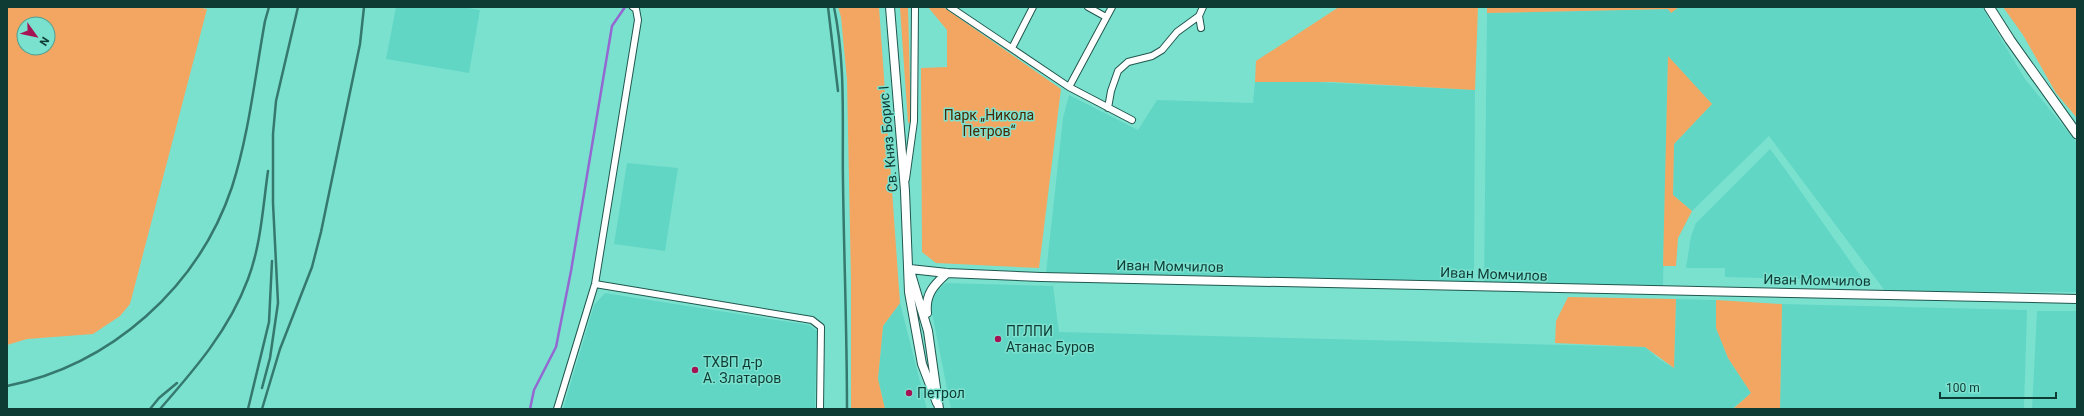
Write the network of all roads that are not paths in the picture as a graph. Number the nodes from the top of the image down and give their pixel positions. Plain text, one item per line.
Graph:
1 (633, 7) edge
2 (890, 7) edge
3 (915, 7) edge
4 (950, 7) edge
5 (1033, 7) edge
6 (1088, 7) edge
7 (1112, 7) edge
8 (1203, 7) edge
9 (1989, 7) edge
10 (1199, 16) junction
11 (1106, 17) junction
12 (1201, 28) dead end
13 (1012, 48) junction
14 (1069, 87) junction
15 (1108, 108) junction
16 (1132, 120) dead end
17 (2077, 134) edge
18 (905, 191) junction
19 (910, 269) junction
20 (947, 273) junction
21 (595, 284) junction
22 (2077, 299) edge
23 (928, 331) junction
24 (938, 406) edge
25 (557, 409) edge
26 (820, 409) edge

1 - 21 street
2 - 18 street, Св. Княз Борис I
3 - 18 street
4 - 13 street
5 - 13 street
6 - 11 street
7 - 11 street
8 - 10 street
9 - 17 main road
10 - 12 street
10 - 15 street
11 - 14 street
13 - 14 street
14 - 15 street
15 - 16 street
18 - 19 street, Св. Княз Борис I
19 - 20 street, Иван Момчилов
19 - 23 street, Св. Княз Борис I
19 - 24 street, Св. Княз Борис I
20 - 22 street, Иван Момчилов
20 - 23 street
21 - 25 street
21 - 26 street
23 - 24 street, Св. Княз Борис I

